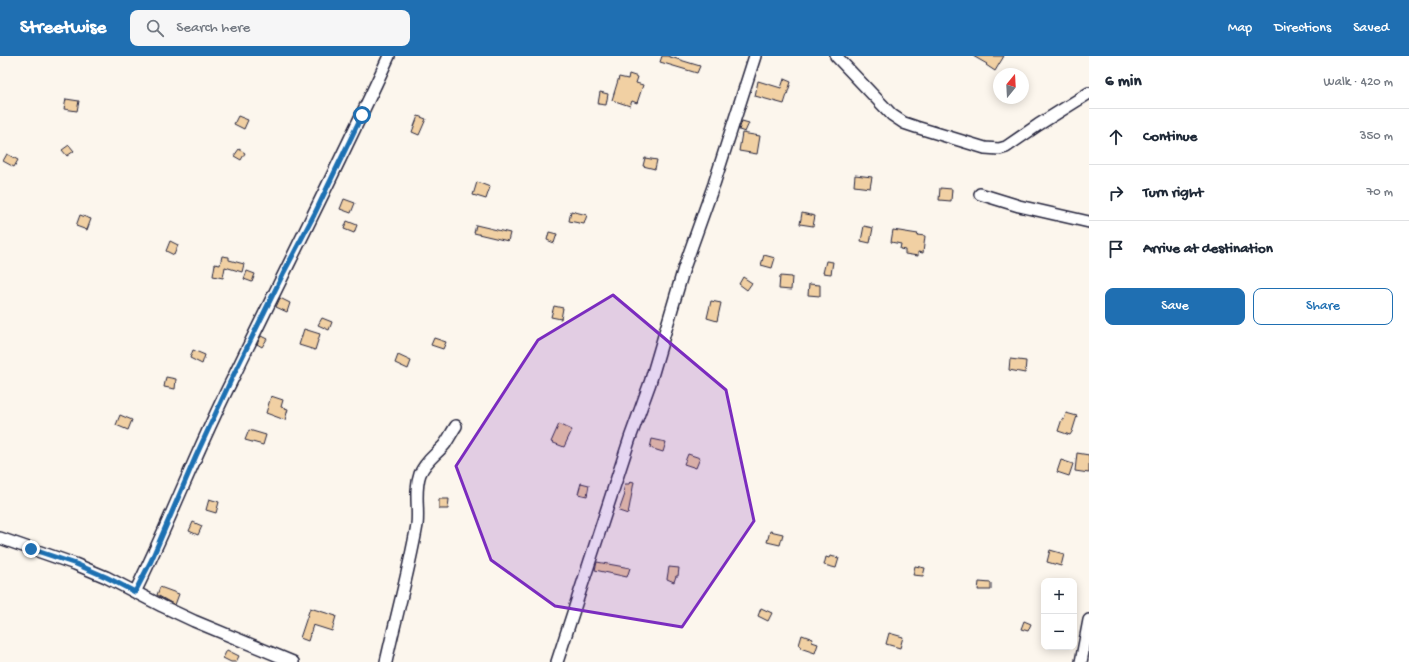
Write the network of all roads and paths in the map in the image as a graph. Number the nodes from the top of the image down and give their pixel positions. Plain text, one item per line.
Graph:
1 (389, 56) edge
2 (755, 56) edge
3 (836, 56) edge
4 (1089, 94) edge
5 (980, 194) dead end
6 (1089, 222) edge
7 (456, 426) dead end
8 (0, 538) edge
9 (135, 592) junction
10 (1089, 620) edge
11 (293, 662) edge
12 (386, 662) edge
13 (557, 662) edge
14 (1081, 662) edge

1 - 9 street
2 - 13 street
3 - 4 street
5 - 6 street
7 - 12 street
8 - 9 street
9 - 11 street
10 - 14 street

